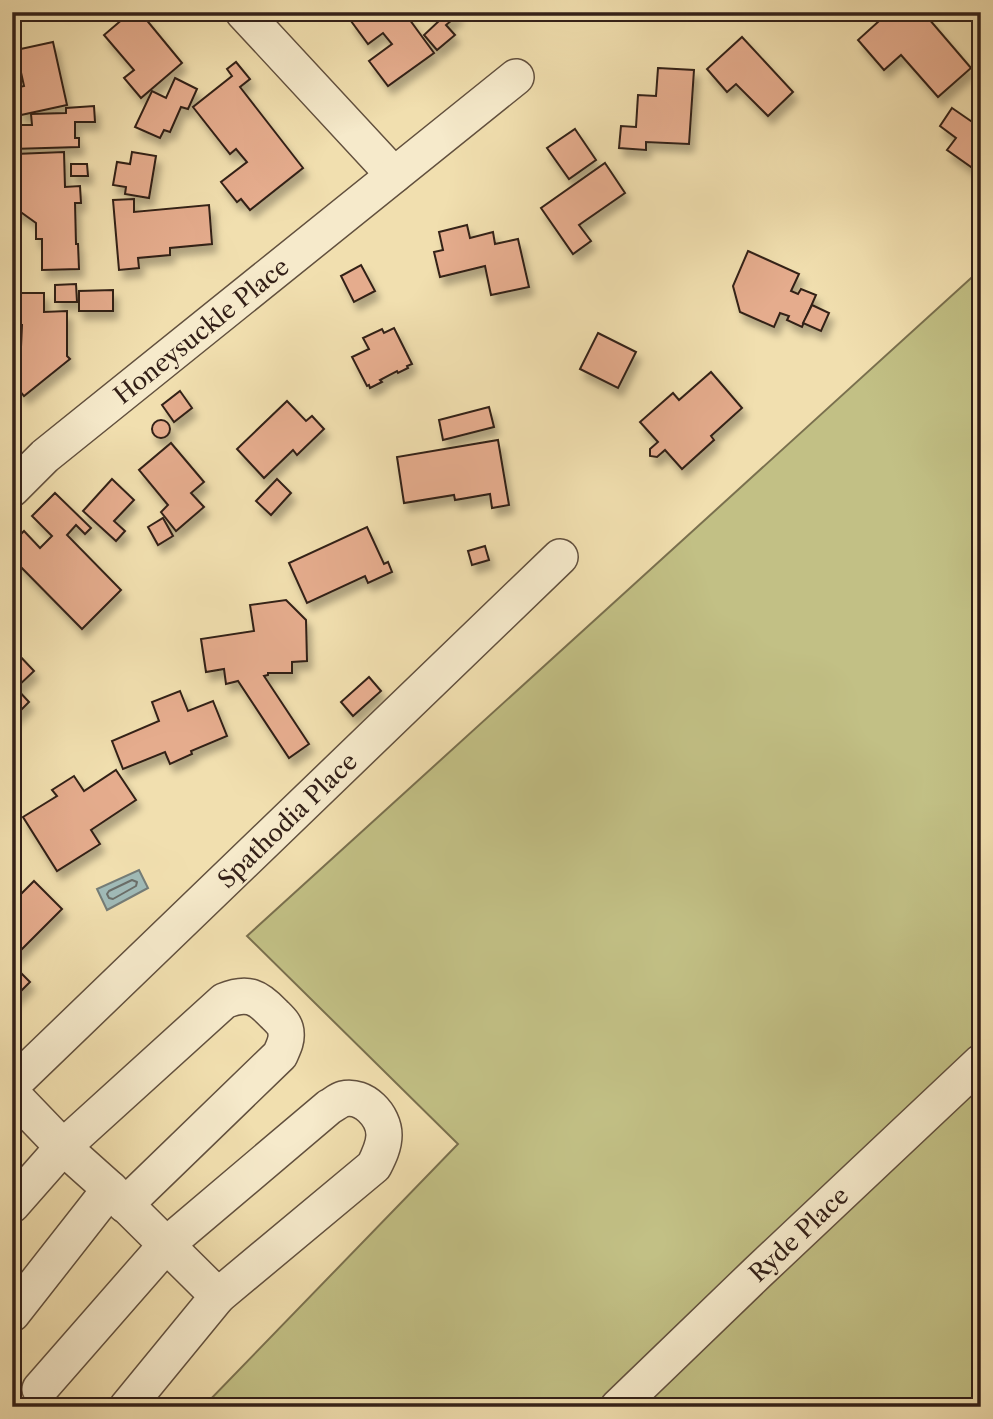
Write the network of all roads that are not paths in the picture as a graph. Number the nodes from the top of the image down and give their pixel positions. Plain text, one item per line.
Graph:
1 (243, 12) edge
2 (516, 77) dead end
3 (394, 175) junction
4 (13, 486) edge
5 (560, 556) dead end
6 (981, 1062) edge
7 (12, 1085) edge
8 (12, 1094) edge
9 (63, 1147) junction
10 (118, 1197) junction
11 (12, 1205) edge
12 (166, 1245) junction
13 (218, 1296) junction
14 (12, 1314) edge
15 (40, 1390) dead end
16 (127, 1407) edge
17 (618, 1407) edge

1 - 3 street
2 - 3 street, Honeysuckle Place
3 - 4 street, Honeysuckle Place
5 - 7 street, Spathodia Place
6 - 17 street, Ryde Place
8 - 9 street
9 - 10 street
9 - 10 street
9 - 11 street
10 - 12 street
10 - 14 street
12 - 13 street
12 - 13 street
12 - 15 street
13 - 16 street

